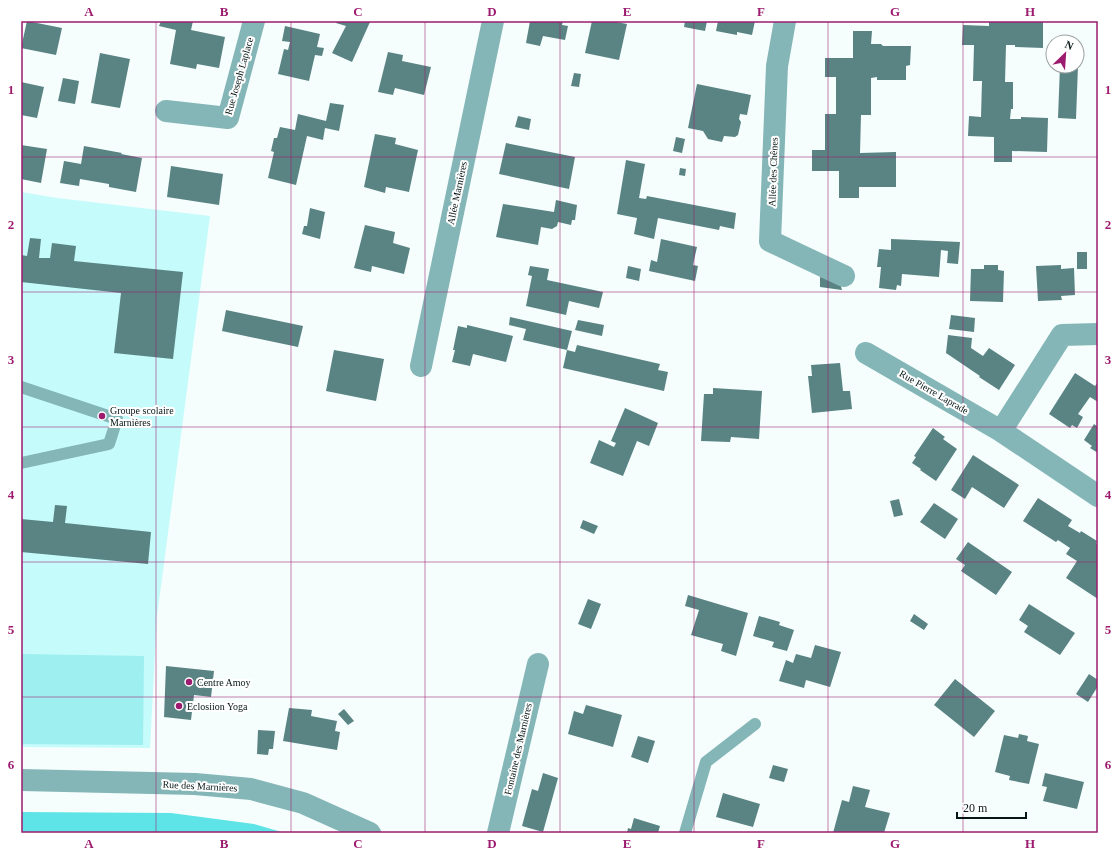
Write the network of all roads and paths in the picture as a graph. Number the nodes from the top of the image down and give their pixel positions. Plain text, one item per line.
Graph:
1 (254, 21) edge
2 (493, 21) edge
3 (785, 21) edge
4 (166, 111) dead end
5 (844, 276) dead end
6 (1098, 334) edge
7 (866, 352) dead end
8 (420, 366) dead end
9 (21, 387) edge
10 (1001, 431) junction
11 (21, 463) edge
12 (1098, 496) edge
13 (538, 664) dead end
14 (755, 724) dead end
15 (21, 780) edge
16 (370, 833) edge
17 (498, 833) edge
18 (685, 833) edge

1 - 4 street, Rue Joseph Laplace
2 - 8 street, Allée Marnières
3 - 5 street, Allée des Chênes
6 - 10 street
7 - 10 street, Rue Pierre Laprade
9 - 11 lane
10 - 12 street, Rue Pierre Laprade
13 - 17 street, Fontaine des Marnières
14 - 18 lane
15 - 16 street, Rue des Marnières

